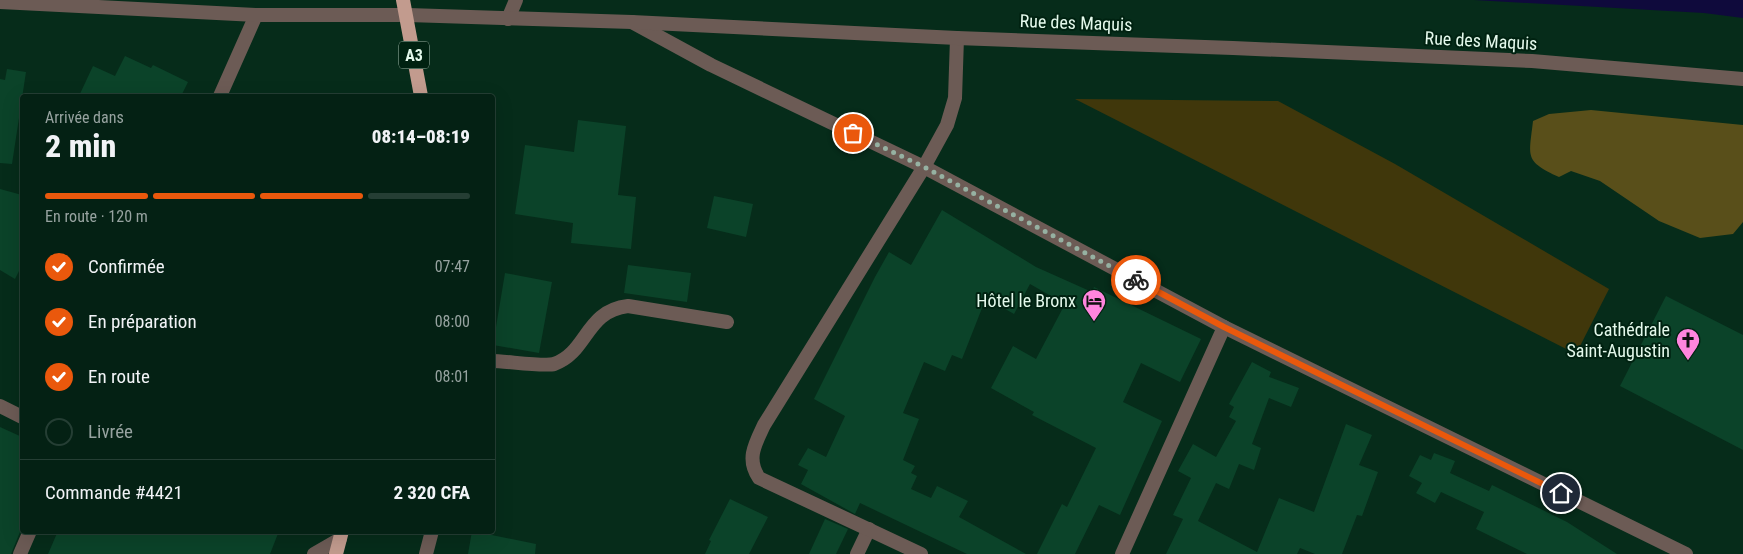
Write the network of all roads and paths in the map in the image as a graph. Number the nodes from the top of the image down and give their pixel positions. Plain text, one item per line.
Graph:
1 (404, 0) edge
2 (516, 0) edge
3 (0, 2) edge
4 (256, 15) junction
5 (408, 15) junction
6 (508, 19) junction
7 (632, 22) junction
8 (958, 38) junction
9 (1743, 79) edge
10 (221, 94) edge
11 (421, 94) edge
12 (924, 167) junction
13 (727, 322) dead end
14 (1224, 327) junction
15 (495, 360) edge
16 (0, 406) edge
17 (20, 416) edge
18 (868, 529) junction
19 (29, 534) edge
20 (431, 534) edge
21 (341, 535) edge
22 (20, 554) edge
23 (314, 554) edge
24 (336, 554) edge
25 (426, 554) edge
26 (856, 554) edge
27 (921, 554) edge
28 (1122, 554) edge
29 (1686, 554) edge

1 - 5 highway, A3
2 - 6 street
3 - 4 street, Rue des Maquis
4 - 5 street, Rue des Maquis
4 - 10 street
5 - 6 street, Rue des Maquis
5 - 11 highway, A3
6 - 7 street, Rue des Maquis
7 - 8 street, Rue des Maquis
7 - 12 street
8 - 9 street, Rue des Maquis
8 - 12 street
12 - 14 street
12 - 18 street
13 - 15 street
14 - 28 street
14 - 29 street
16 - 17 street
18 - 26 street
18 - 27 street
19 - 22 street
20 - 25 street
21 - 23 street
21 - 24 highway

